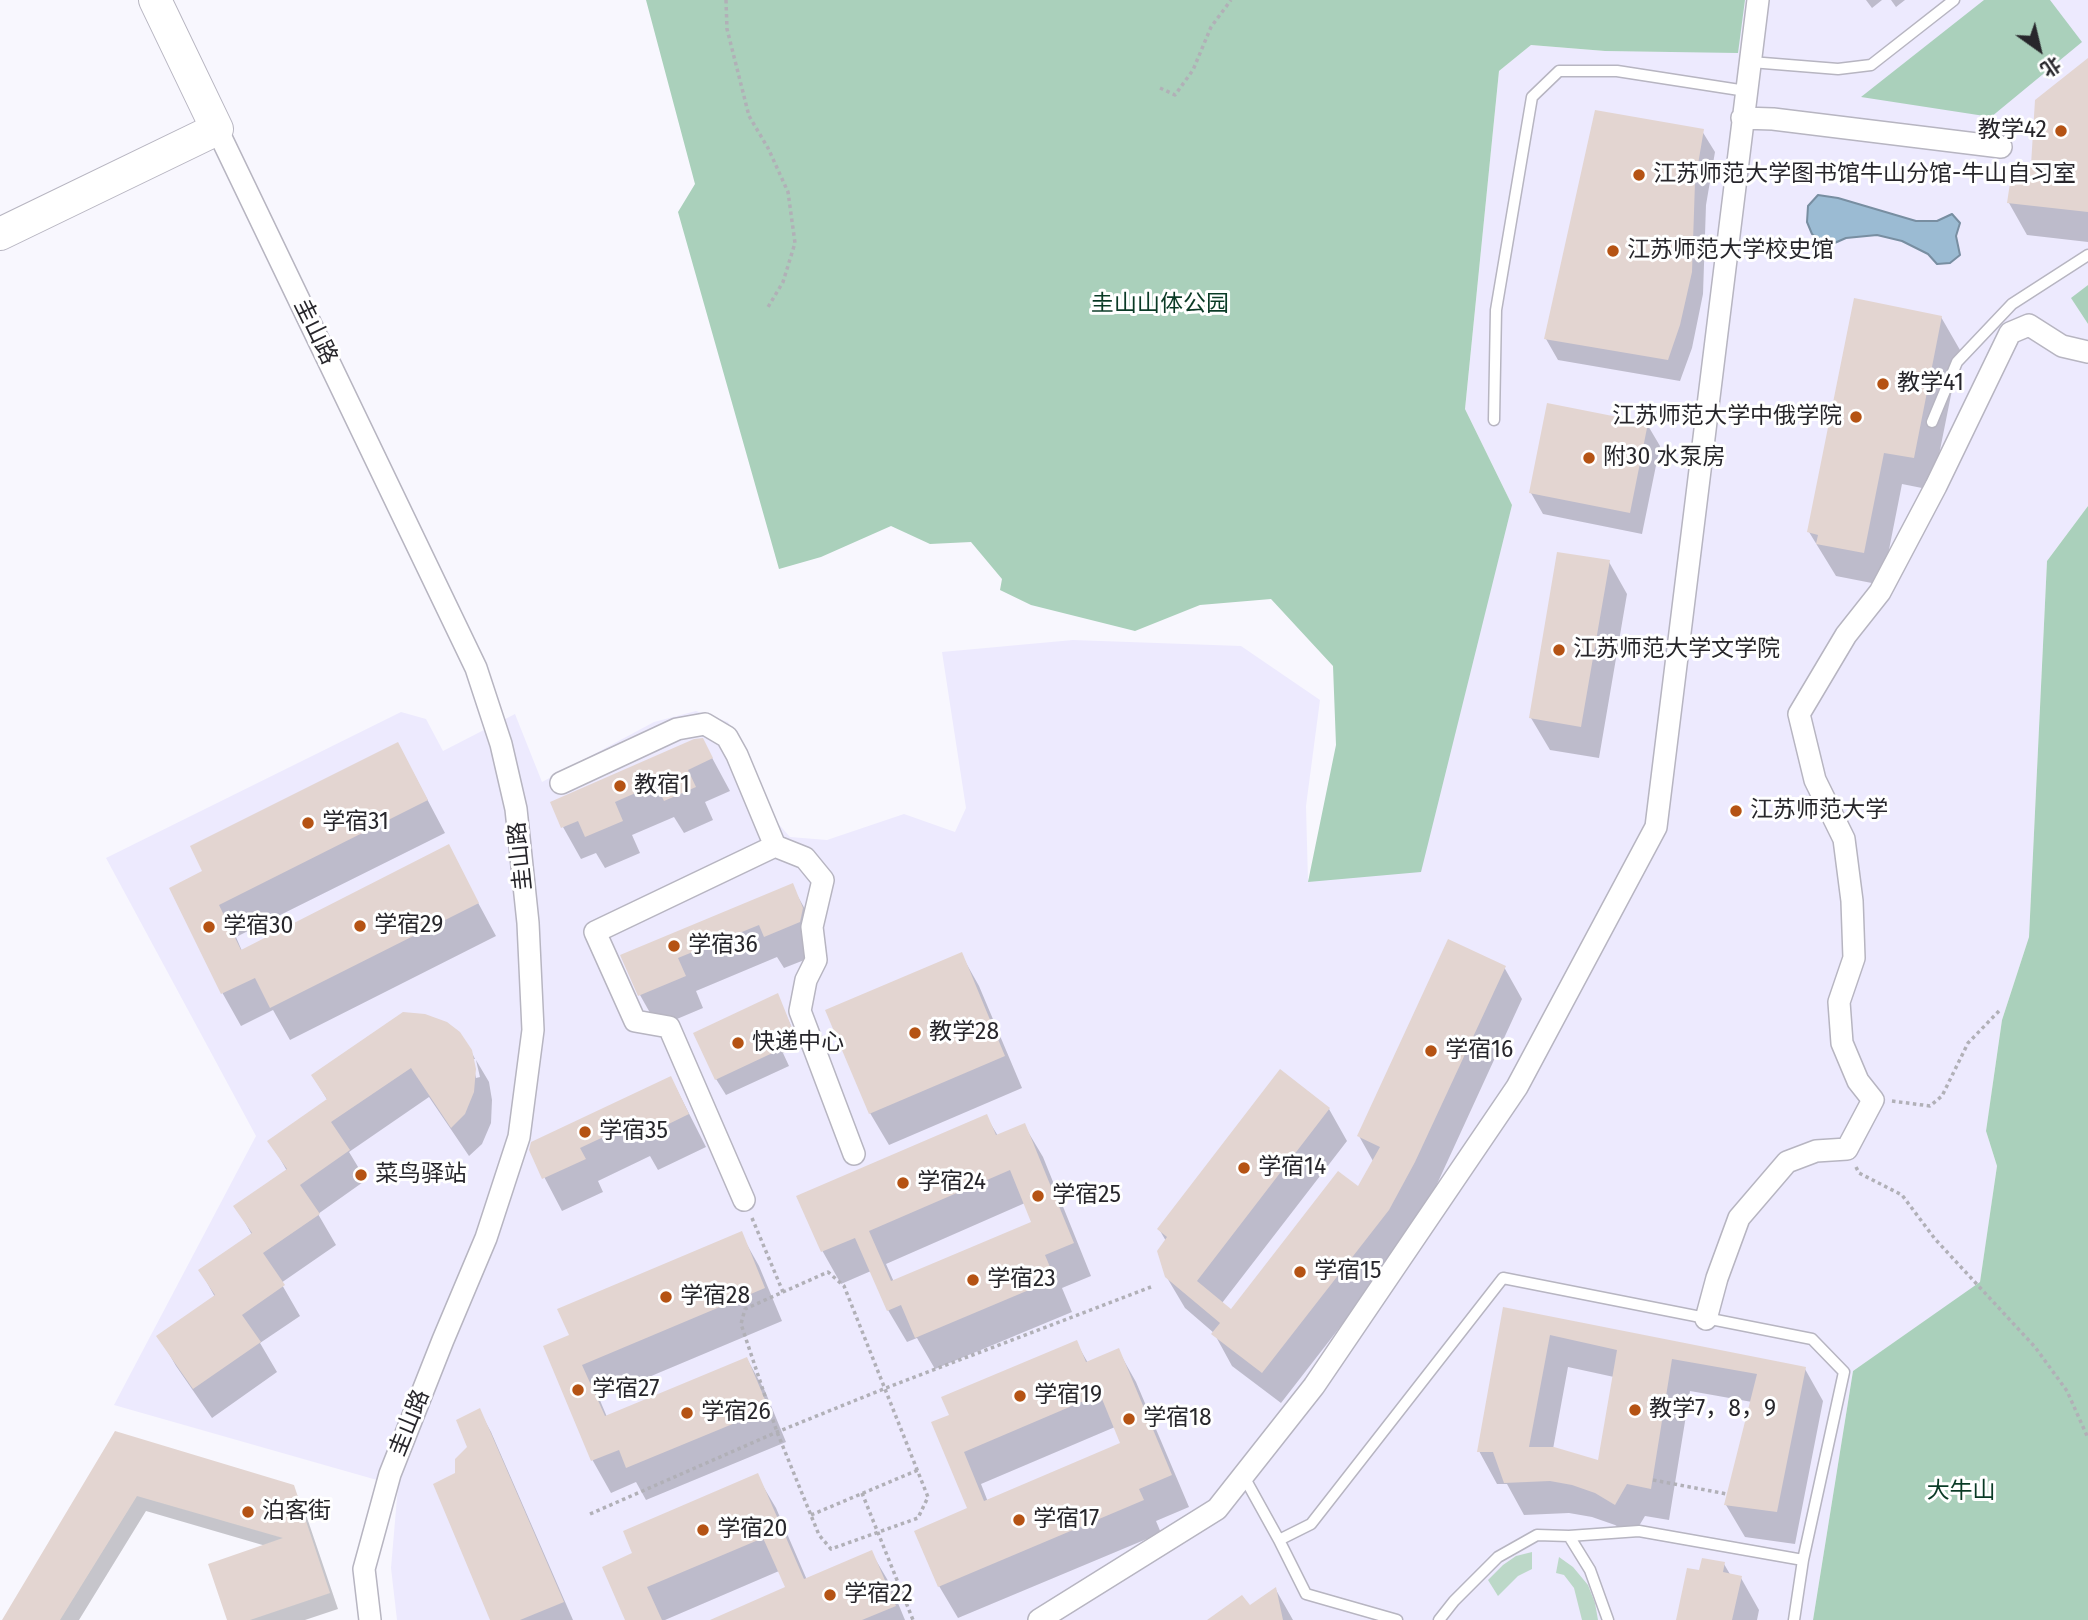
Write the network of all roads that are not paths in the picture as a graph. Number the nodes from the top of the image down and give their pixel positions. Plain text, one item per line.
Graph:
1 (155, 0) edge
2 (1758, 0) edge
3 (1954, 0) edge
4 (1751, 62) junction
5 (1746, 91) junction
6 (1742, 118) junction
7 (217, 128) junction
8 (2001, 147) dead end
9 (0, 233) edge
10 (2088, 255) edge
11 (2088, 352) edge
12 (1494, 420) dead end
13 (1932, 422) dead end
14 (561, 783) dead end
15 (775, 846) junction
16 (854, 1154) dead end
17 (744, 1200) road end
18 (1706, 1319) junction
19 (1243, 1475) junction
20 (1569, 1536) junction
21 (1279, 1540) junction
22 (1803, 1560) junction
23 (370, 1620) edge
24 (1039, 1620) edge
25 (1397, 1620) edge
26 (1439, 1620) edge
27 (1608, 1620) edge
28 (1794, 1620) edge

1 - 7 street, 圭山路
2 - 4 street
3 - 4 lane
4 - 5 street
5 - 6 street
5 - 12 lane
6 - 8 street
6 - 19 street
7 - 9 street
7 - 23 street, 圭山路
10 - 13 lane
11 - 18 street
14 - 15 street
15 - 16 street
15 - 17 street
18 - 21 lane
18 - 22 lane
19 - 21 lane
19 - 24 street
20 - 22 lane
20 - 26 lane
20 - 27 lane
21 - 25 lane
22 - 28 lane

